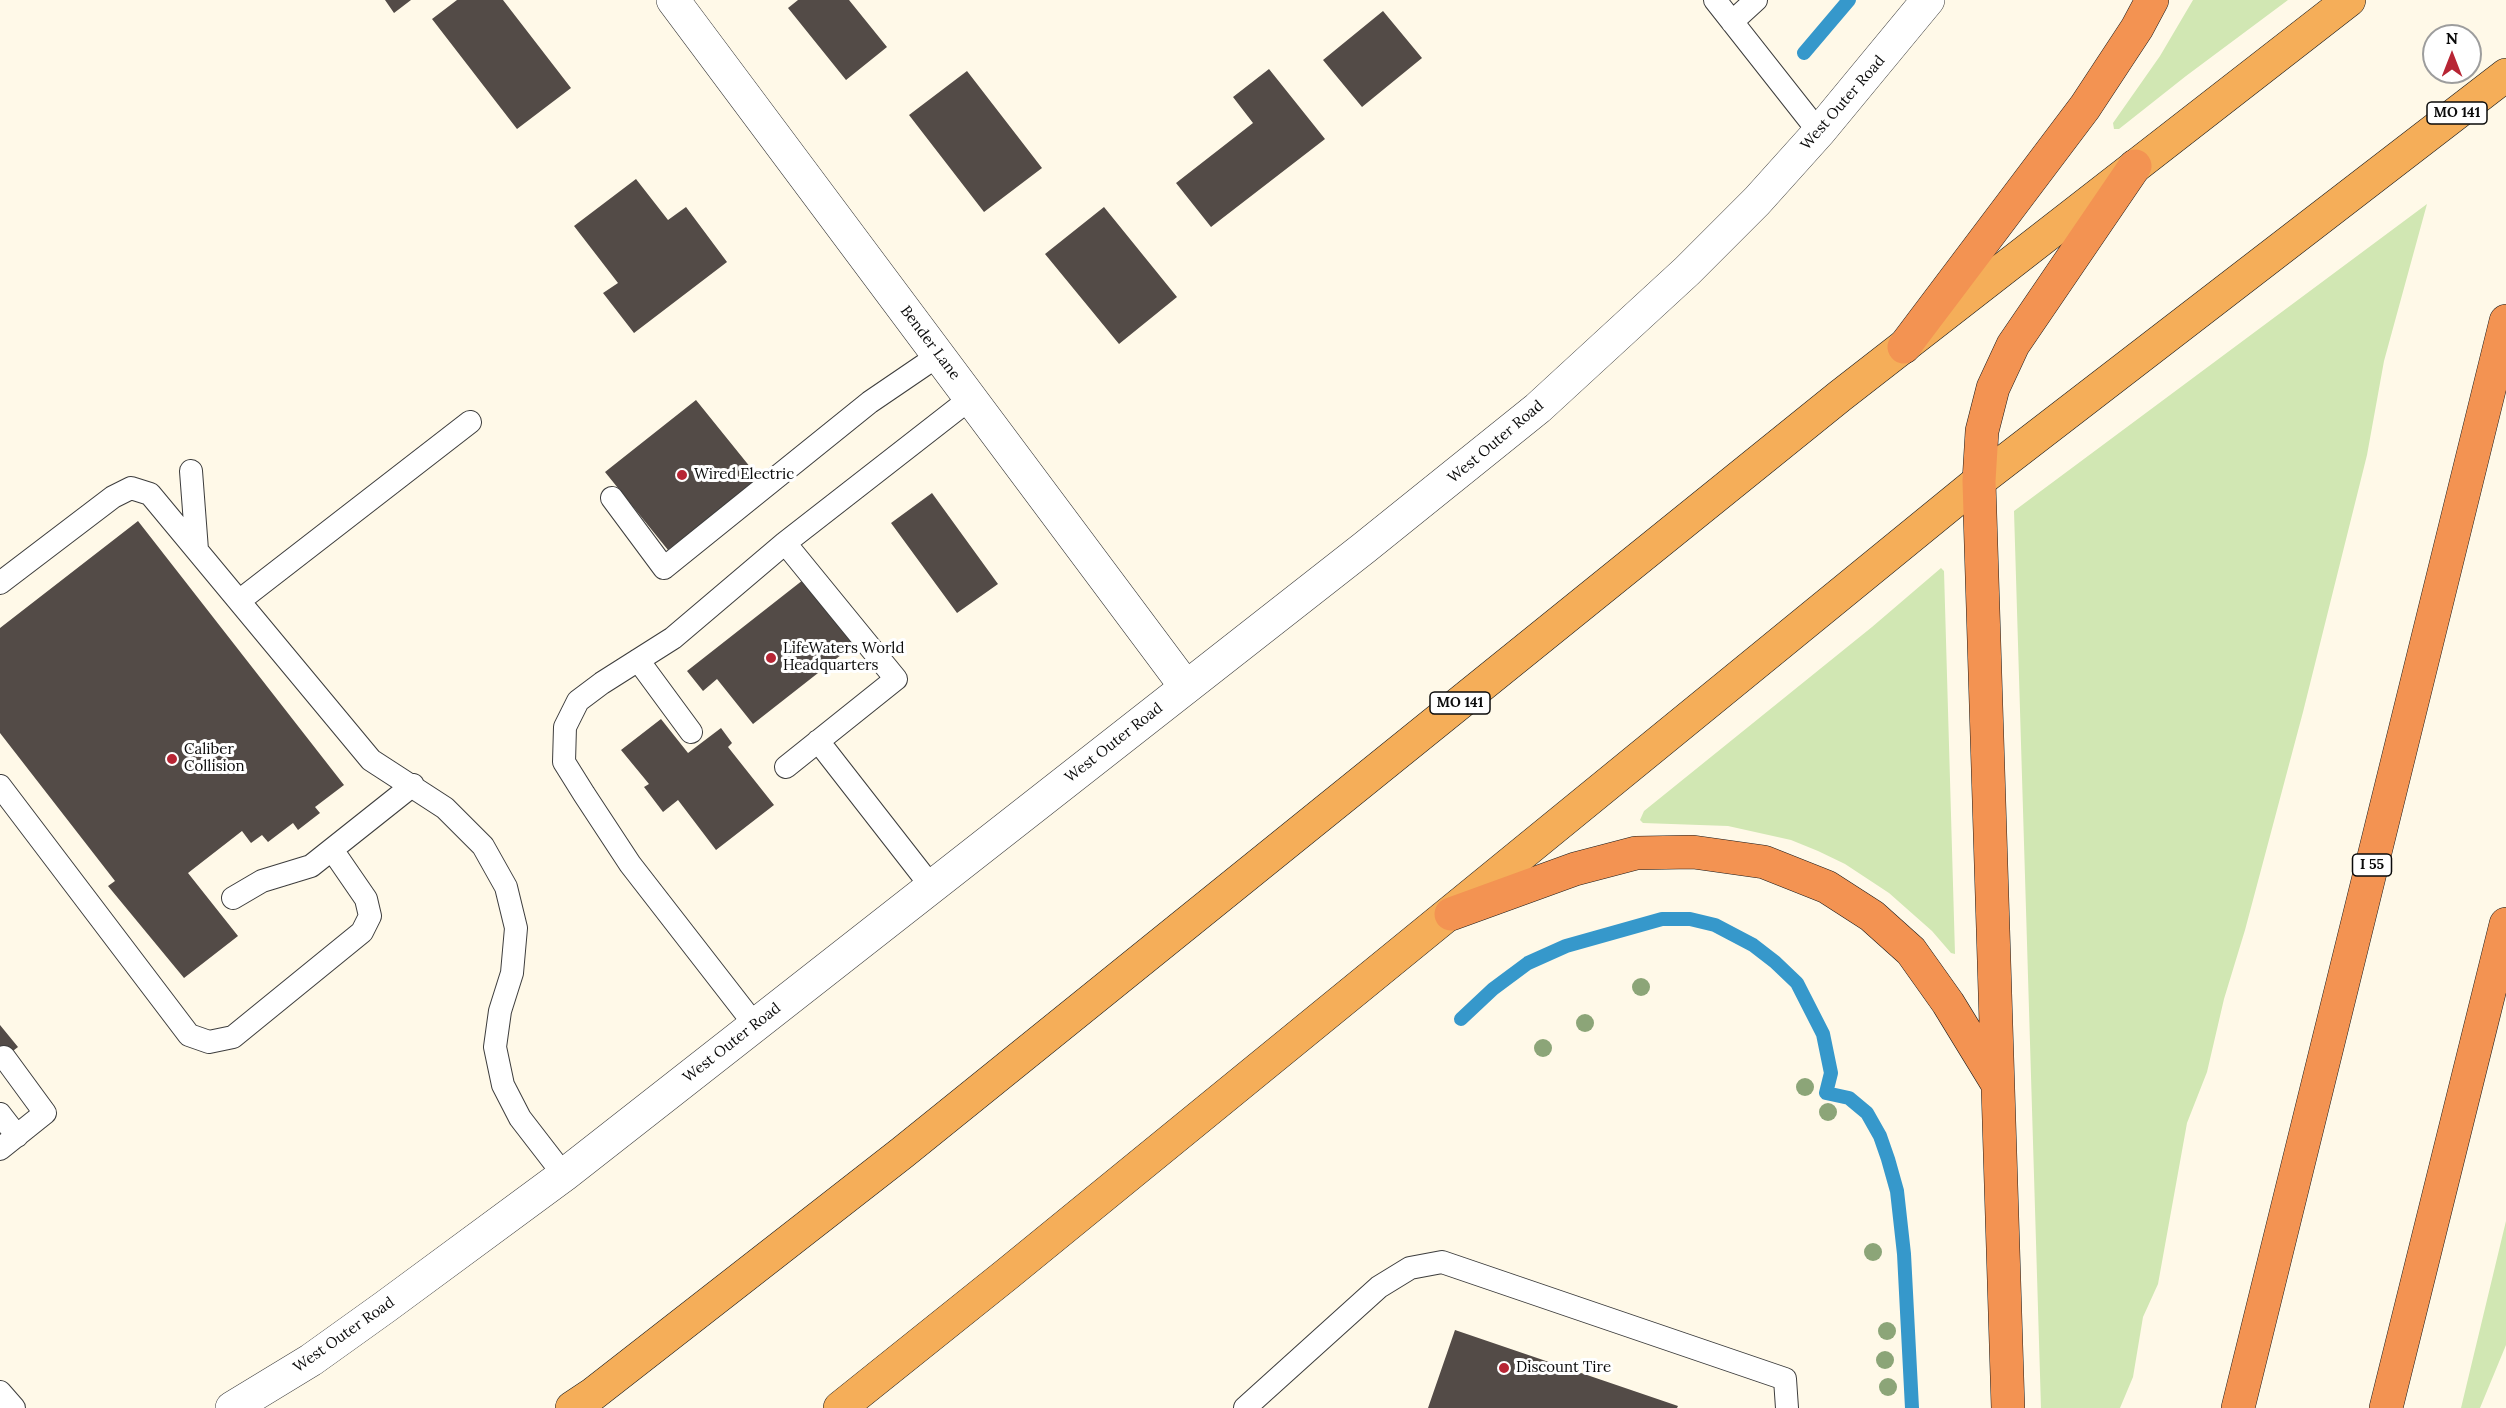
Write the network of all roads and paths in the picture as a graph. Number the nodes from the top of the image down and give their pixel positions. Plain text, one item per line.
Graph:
1 (673, 0) edge
2 (1715, 0) edge
3 (1756, 0) edge
4 (1928, 0) edge
5 (2152, 0) edge
6 (2349, 0) edge
7 (1732, 22) junction
8 (2506, 75) edge
9 (1820, 132) junction
10 (2135, 166) junction
11 (2506, 321) edge
12 (1904, 347) junction
13 (939, 355) junction
14 (971, 398) junction
15 (470, 422) dead end
16 (191, 471) dead end
17 (1979, 481) junction
18 (612, 498) dead end
19 (785, 543) junction
20 (197, 550) junction
21 (0, 583) edge
22 (239, 601) junction
23 (638, 660) junction
24 (1186, 687) junction
25 (691, 732) dead end
26 (818, 741) junction
27 (786, 767) dead end
28 (413, 785) junction
29 (0, 786) edge
30 (333, 850) junction
31 (931, 886) junction
32 (233, 898) dead end
33 (1450, 914) junction
34 (2506, 924) edge
35 (755, 1024) junction
36 (4, 1058) dead end
37 (1997, 1083) junction
38 (0, 1114) edge
39 (8, 1142) edge
40 (564, 1175) junction
41 (0, 1392) edge
42 (14, 1408) edge
43 (232, 1408) edge
44 (572, 1408) edge
45 (840, 1408) edge
46 (1245, 1408) edge
47 (1786, 1408) edge
48 (2008, 1408) edge
49 (2238, 1408) edge
50 (2386, 1408) edge

1 - 13 street, Bender Lane
2 - 7 lane
3 - 7 lane
4 - 9 street, West Outer Road
5 - 12 highway
6 - 10 highway, MO 141
7 - 9 lane
8 - 17 highway, MO 141
9 - 24 street, West Outer Road
10 - 12 highway, MO 141
10 - 17 highway
11 - 49 highway, I 55
12 - 44 highway, MO 141
13 - 14 street, Bender Lane
13 - 18 lane
14 - 19 lane
14 - 24 street, Bender Lane
15 - 22 lane
16 - 20 lane
17 - 33 highway, MO 141
17 - 37 highway
19 - 23 lane
19 - 26 lane
20 - 21 lane
20 - 22 lane
22 - 28 lane
23 - 25 lane
23 - 35 lane
24 - 31 street, West Outer Road
26 - 27 lane
26 - 31 lane
28 - 30 lane
28 - 40 lane
29 - 30 lane
30 - 32 lane
31 - 35 street, West Outer Road
33 - 37 highway
33 - 45 highway, MO 141
34 - 50 highway
35 - 40 street, West Outer Road
36 - 39 lane
37 - 48 highway
38 - 39 lane
40 - 43 street, West Outer Road
41 - 42 lane
46 - 47 lane

